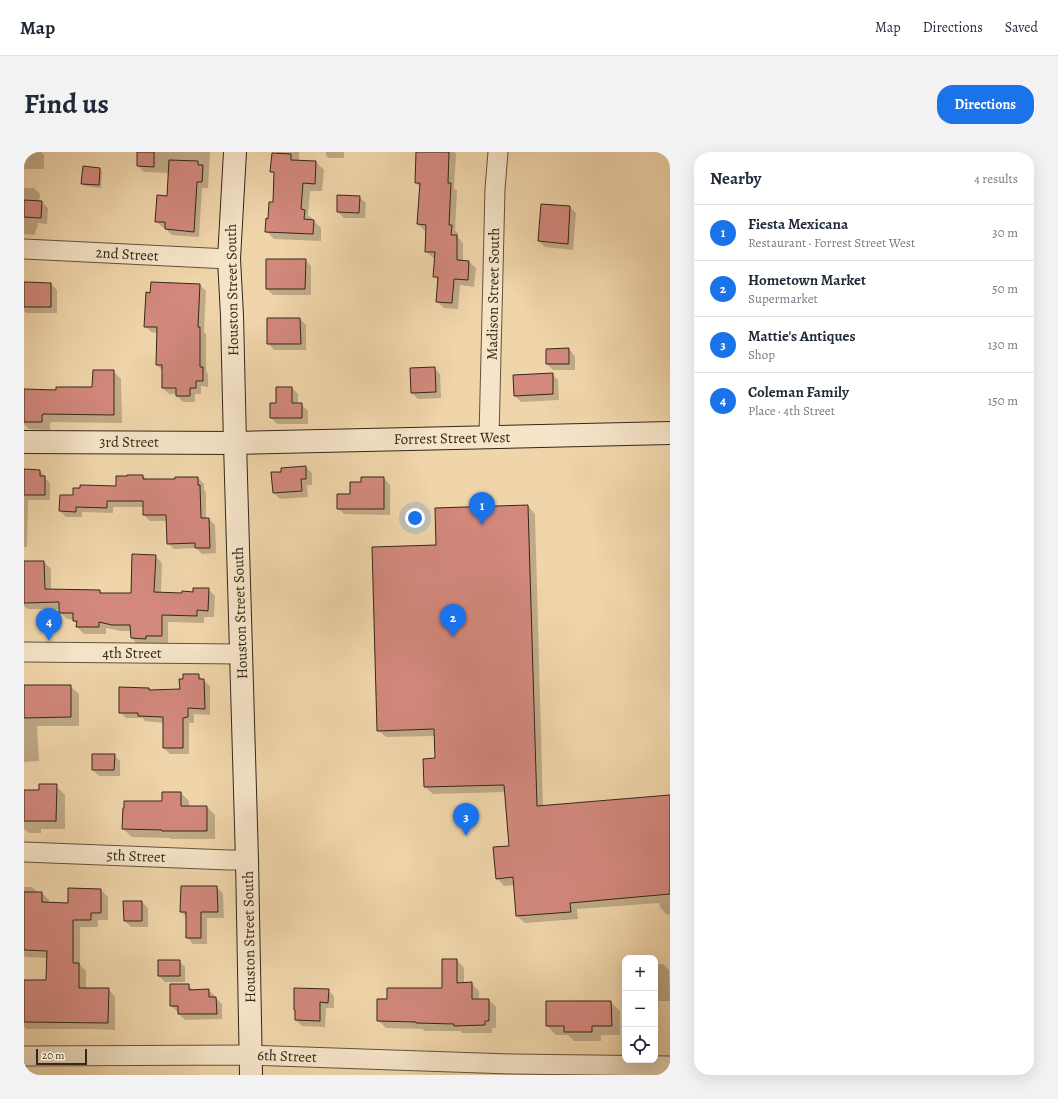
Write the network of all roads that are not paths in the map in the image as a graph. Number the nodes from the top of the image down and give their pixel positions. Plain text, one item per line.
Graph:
1 (235, 152) edge
2 (498, 152) edge
3 (24, 248) edge
4 (229, 259) junction
5 (670, 433) edge
6 (489, 436) junction
7 (24, 442) edge
8 (235, 443) junction
9 (24, 652) edge
10 (241, 654) junction
11 (24, 852) edge
12 (247, 860) junction
13 (24, 1056) edge
14 (250, 1065) edge
15 (670, 1066) edge
16 (512, 1069) edge

1 - 4 street, Houston Street South
2 - 6 street, Madison Street South
3 - 4 street, 2nd Street
4 - 8 street, Houston Street South
5 - 6 street, Forrest Street West
6 - 8 street, Forrest Street West
7 - 8 street, 3rd Street
8 - 10 street, Houston Street South
9 - 10 street, 4th Street
10 - 12 street, Houston Street South
11 - 12 street, 5th Street
12 - 14 street, Houston Street South
13 - 14 street, 6th Street
14 - 16 street, 6th Street
15 - 16 street, 6th Street

